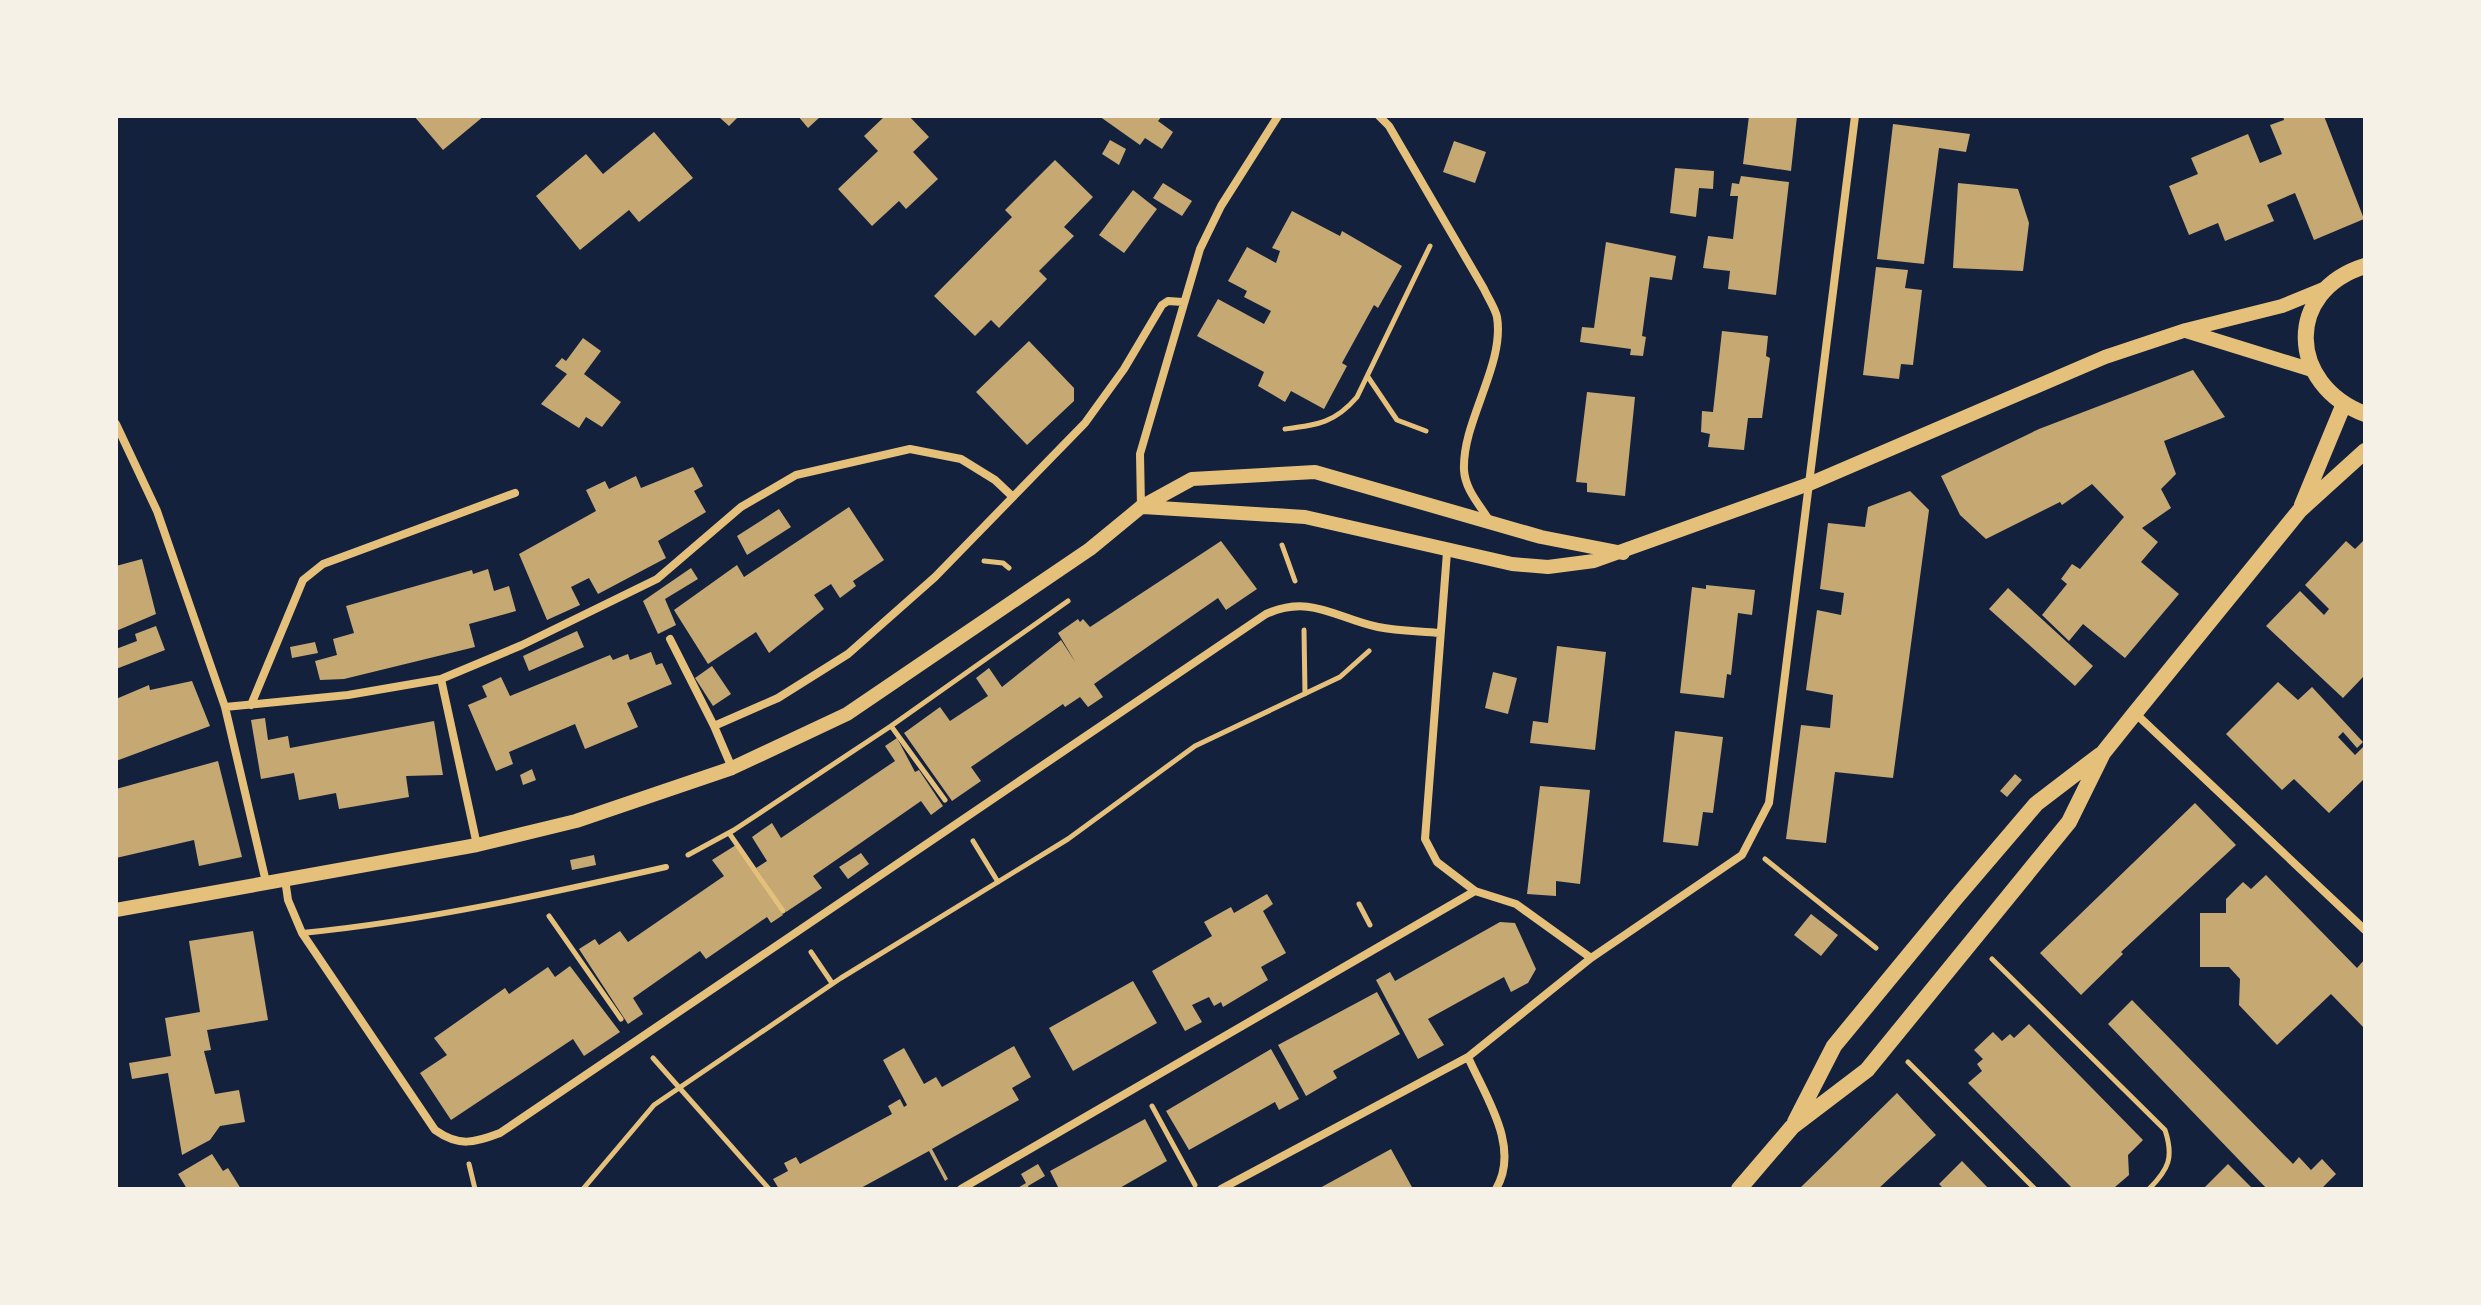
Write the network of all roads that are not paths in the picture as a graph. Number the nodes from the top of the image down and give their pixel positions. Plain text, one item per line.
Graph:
1 (1278, 116) edge
2 (1379, 116) edge
3 (1855, 116) edge
4 (2365, 266) edge
5 (2326, 288) junction
6 (1183, 302) junction
7 (2186, 330) junction
8 (2312, 370) junction
9 (2343, 406) junction
10 (2365, 414) edge
11 (116, 424) edge
12 (2365, 451) edge
13 (1809, 484) junction
14 (515, 493) dead end
15 (1013, 497) junction
16 (1141, 507) junction
17 (2300, 510) junction
18 (1489, 521) junction
19 (1447, 552) junction
20 (1623, 553) junction
21 (1440, 633) junction
22 (670, 639) dead end
23 (441, 679) junction
24 (251, 705) junction
25 (225, 707) junction
26 (2135, 713) junction
27 (714, 726) junction
28 (2103, 753) junction
29 (732, 768) junction
30 (477, 845) junction
31 (666, 867) road end
32 (285, 879) junction
33 (266, 882) junction
34 (1475, 891) junction
35 (116, 910) edge
36 (2365, 930) edge
37 (302, 933) junction
38 (1591, 958) junction
39 (1468, 1057) junction
40 (1792, 1127) junction
41 (961, 1189) edge
42 (1221, 1189) edge
43 (1496, 1189) edge
44 (1739, 1189) edge

1 - 6 street
2 - 18 street
3 - 13 street
4 - 5 main road
5 - 7 street
5 - 8 main road
6 - 15 street
6 - 16 street
7 - 8 street
7 - 13 street
8 - 9 main road
9 - 10 main road
9 - 17 main road
11 - 25 street
12 - 17 main road
13 - 20 street
13 - 38 street
14 - 24 street
15 - 23 street
15 - 27 street
16 - 18 street
16 - 19 street
16 - 29 street
17 - 26 main road
18 - 20 street
19 - 20 street
19 - 21 street
21 - 34 street
21 - 37 street
22 - 27 street
23 - 24 street
23 - 30 street
24 - 25 street
25 - 33 street
26 - 28 main road
26 - 36 street
27 - 29 street
28 - 40 main road
28 - 40 main road
29 - 30 street
30 - 32 street
31 - 37 lane
32 - 33 street
32 - 37 street
33 - 35 street
34 - 38 street
34 - 41 street
38 - 39 street
39 - 42 street
39 - 43 street
40 - 44 main road

